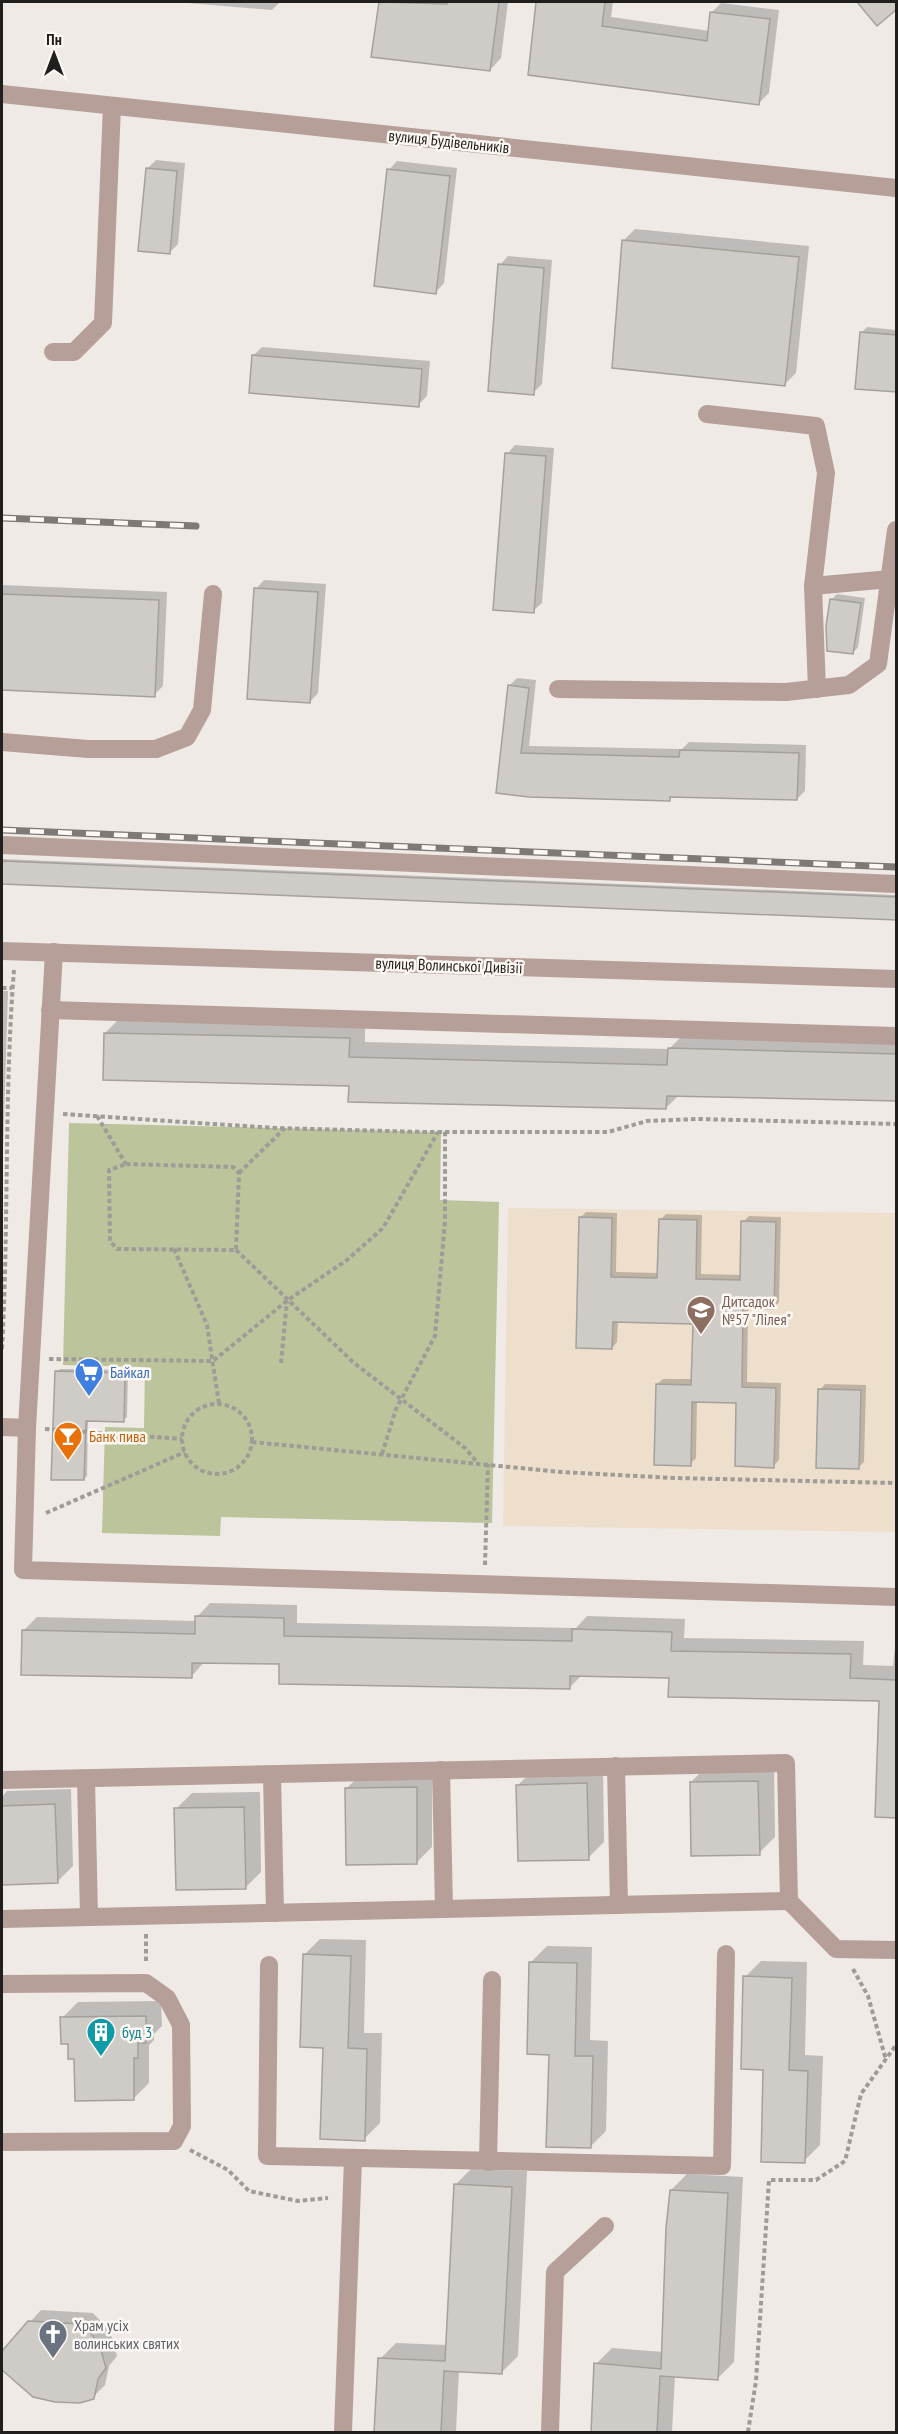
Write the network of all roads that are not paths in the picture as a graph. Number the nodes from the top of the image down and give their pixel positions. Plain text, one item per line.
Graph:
1 (2, 94) edge
2 (112, 106) junction
3 (897, 188) edge
4 (54, 352) dead end
5 (707, 414) dead end
6 (897, 530) edge
7 (890, 579) junction
8 (813, 586) junction
9 (213, 594) dead end
10 (558, 689) dead end
11 (817, 689) junction
12 (2, 742) edge
13 (2, 845) edge
14 (897, 885) edge
15 (8, 951) edge
16 (54, 952) junction
17 (897, 979) edge
18 (50, 1011) junction
19 (897, 1036) edge
20 (2, 1427) edge
21 (27, 1428) junction
22 (897, 1597) edge
23 (616, 1766) junction
24 (441, 1770) junction
25 (272, 1774) junction
26 (86, 1779) junction
27 (2, 1780) edge
28 (789, 1901) junction
29 (619, 1905) junction
30 (444, 1909) junction
31 (275, 1913) junction
32 (89, 1917) junction
33 (2, 1919) edge
34 (897, 1950) edge
35 (726, 1954) dead end
36 (269, 1965) dead end
37 (492, 1980) dead end
38 (2, 1984) edge
39 (2, 2142) edge
40 (353, 2159) junction
41 (488, 2162) junction
42 (605, 2226) dead end
43 (343, 2433) edge
44 (550, 2433) edge

1 - 2 street, вулиця Будівельників
2 - 3 street, вулиця Будівельників
2 - 4 street
5 - 8 street
6 - 7 street
7 - 8 street
7 - 11 street
8 - 11 street
9 - 12 street
10 - 11 street
13 - 14 street
15 - 16 street, вулиця Волинської Дивізії
16 - 17 street, вулиця Волинської Дивізії
16 - 18 street
18 - 19 street
18 - 21 street
20 - 21 street
21 - 22 street
23 - 24 street
23 - 28 street
23 - 29 street
24 - 25 street
24 - 30 street
25 - 26 street
25 - 31 street
26 - 27 street
26 - 32 street
28 - 29 street
28 - 34 street
29 - 30 street
30 - 31 street
31 - 32 street
32 - 33 street
35 - 41 street
36 - 40 street
37 - 41 street
38 - 39 street
40 - 41 street
40 - 43 street
42 - 44 street

